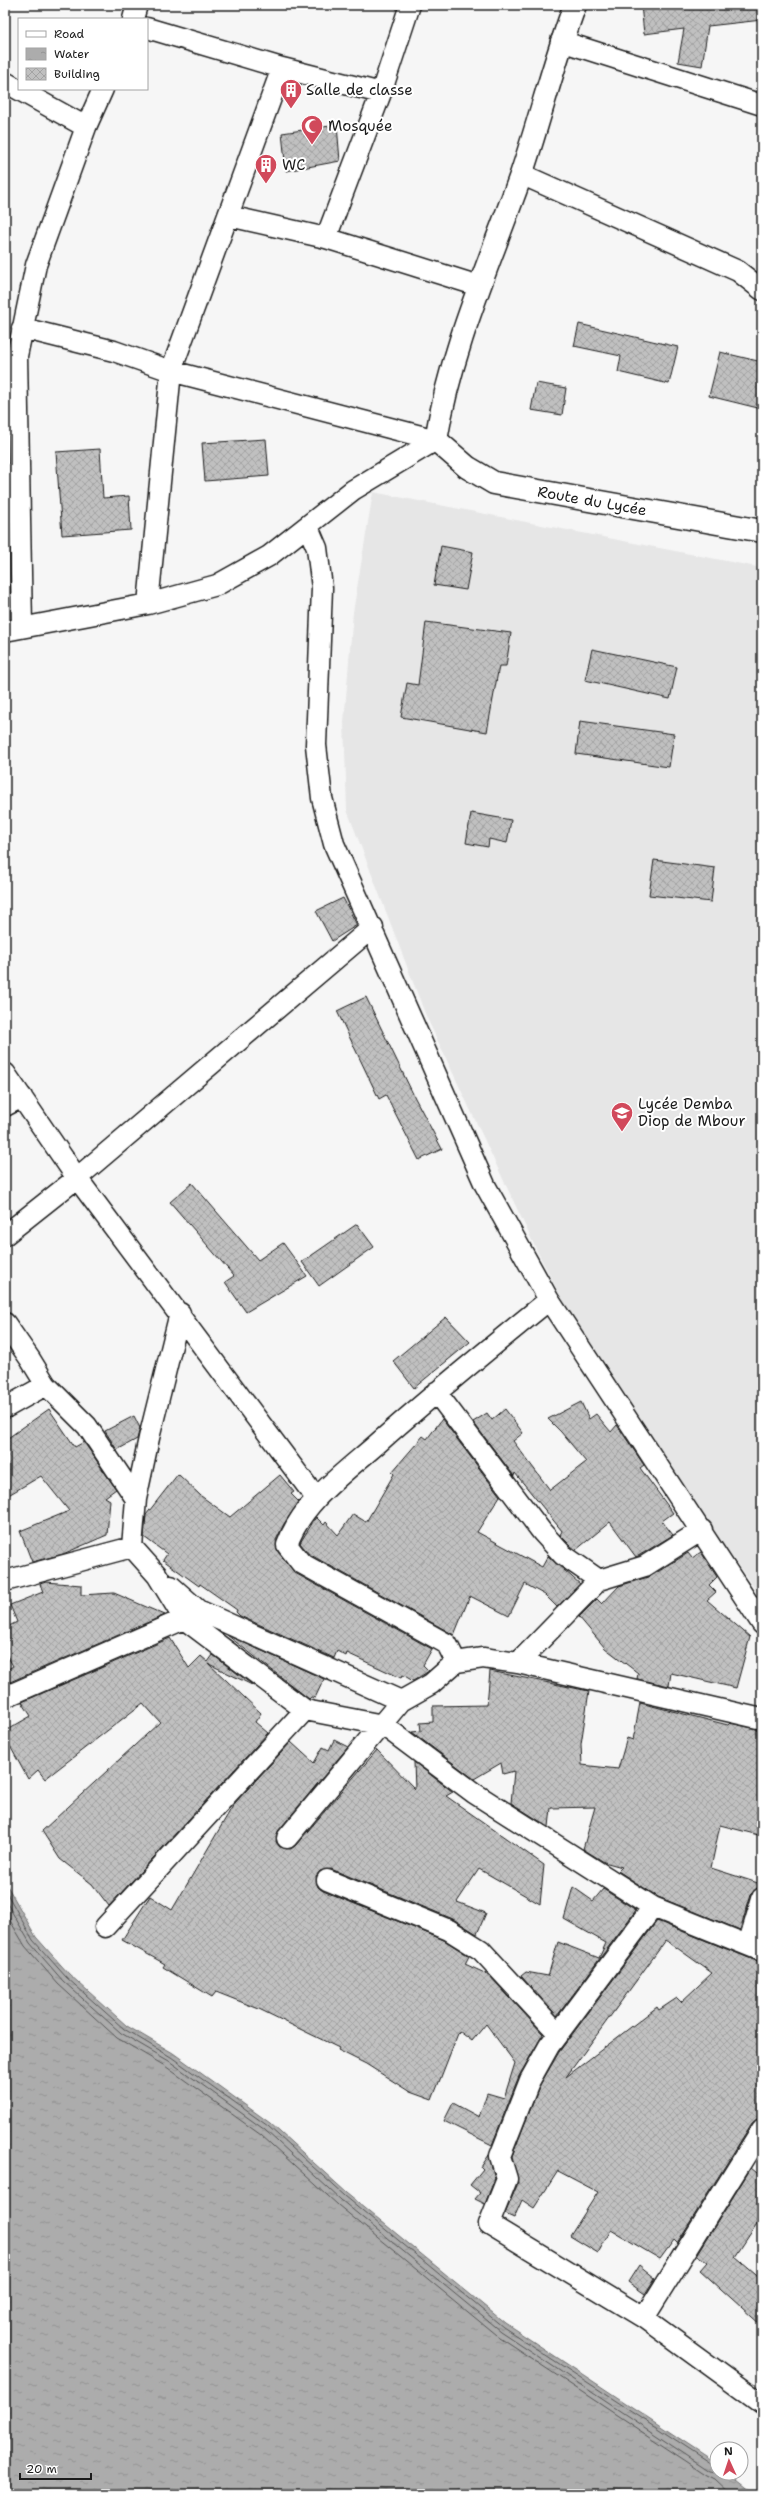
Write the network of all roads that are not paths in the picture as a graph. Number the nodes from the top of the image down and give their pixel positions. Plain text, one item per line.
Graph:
1 (137, 5) edge
2 (410, 5) edge
3 (575, 5) edge
4 (133, 18) edge
5 (148, 28) edge
6 (561, 41) junction
7 (282, 68) junction
8 (5, 82) edge
9 (18, 89) edge
10 (19, 90) edge
11 (103, 90) edge
12 (381, 93) junction
13 (762, 105) edge
14 (86, 127) junction
15 (521, 174) junction
16 (229, 216) junction
17 (326, 238) junction
18 (479, 286) junction
19 (762, 290) edge
20 (22, 328) junction
21 (11, 354) edge
22 (171, 371) junction
23 (436, 440) junction
24 (308, 527) junction
25 (762, 531) edge
26 (148, 604) junction
27 (13, 629) edge
28 (373, 927) junction
29 (5, 1073) edge
30 (14, 1101) edge
31 (77, 1178) junction
32 (5, 1235) edge
33 (549, 1300) junction
34 (180, 1313) junction
35 (5, 1323) edge
36 (46, 1386) junction
37 (436, 1392) junction
38 (5, 1408) edge
39 (316, 1498) junction
40 (136, 1499) junction
41 (702, 1530) junction
42 (132, 1548) junction
43 (157, 1575) junction
44 (599, 1580) junction
45 (5, 1581) edge
46 (184, 1620) junction
47 (762, 1624) edge
48 (456, 1662) junction
49 (518, 1663) junction
50 (5, 1697) edge
51 (401, 1701) junction
52 (305, 1710) junction
53 (762, 1719) edge
54 (382, 1725) junction
55 (287, 1838) dead end
56 (327, 1880) dead end
57 (762, 1898) edge
58 (653, 1907) junction
59 (105, 1927) dead end
60 (755, 1948) edge
61 (558, 2033) junction
62 (762, 2129) edge
63 (644, 2318) junction
64 (762, 2404) edge

1 - 4 street
2 - 12 street
3 - 6 main road
5 - 7 street
6 - 13 street
6 - 15 main road
7 - 12 street
7 - 16 street
8 - 9 street
10 - 14 street
11 - 14 street
12 - 17 street
14 - 20 street
15 - 18 main road
15 - 19 street
16 - 17 street
16 - 22 street
17 - 18 street
18 - 23 main road
20 - 21 street
20 - 22 street
21 - 27 street
22 - 23 street
22 - 26 street
23 - 24 street
23 - 25 main road, Route du Lycée
24 - 26 street
24 - 28 street
26 - 27 street
28 - 31 street
28 - 33 street
29 - 30 street
30 - 31 street
31 - 32 street
31 - 34 street
33 - 37 street
33 - 41 street
34 - 39 street
34 - 40 street
35 - 36 street
36 - 38 street
36 - 40 street
37 - 39 street
37 - 44 street
39 - 48 street
40 - 42 street
41 - 44 street
41 - 47 street
42 - 43 street
42 - 45 street
43 - 46 street
43 - 51 street
44 - 49 street
46 - 50 street
46 - 52 street
48 - 49 street
48 - 51 street
49 - 53 street
51 - 54 street
52 - 54 street
52 - 59 street
54 - 55 street
54 - 58 street
56 - 61 street
57 - 60 street
58 - 60 street
58 - 61 street
61 - 63 street
62 - 63 street
63 - 64 street

